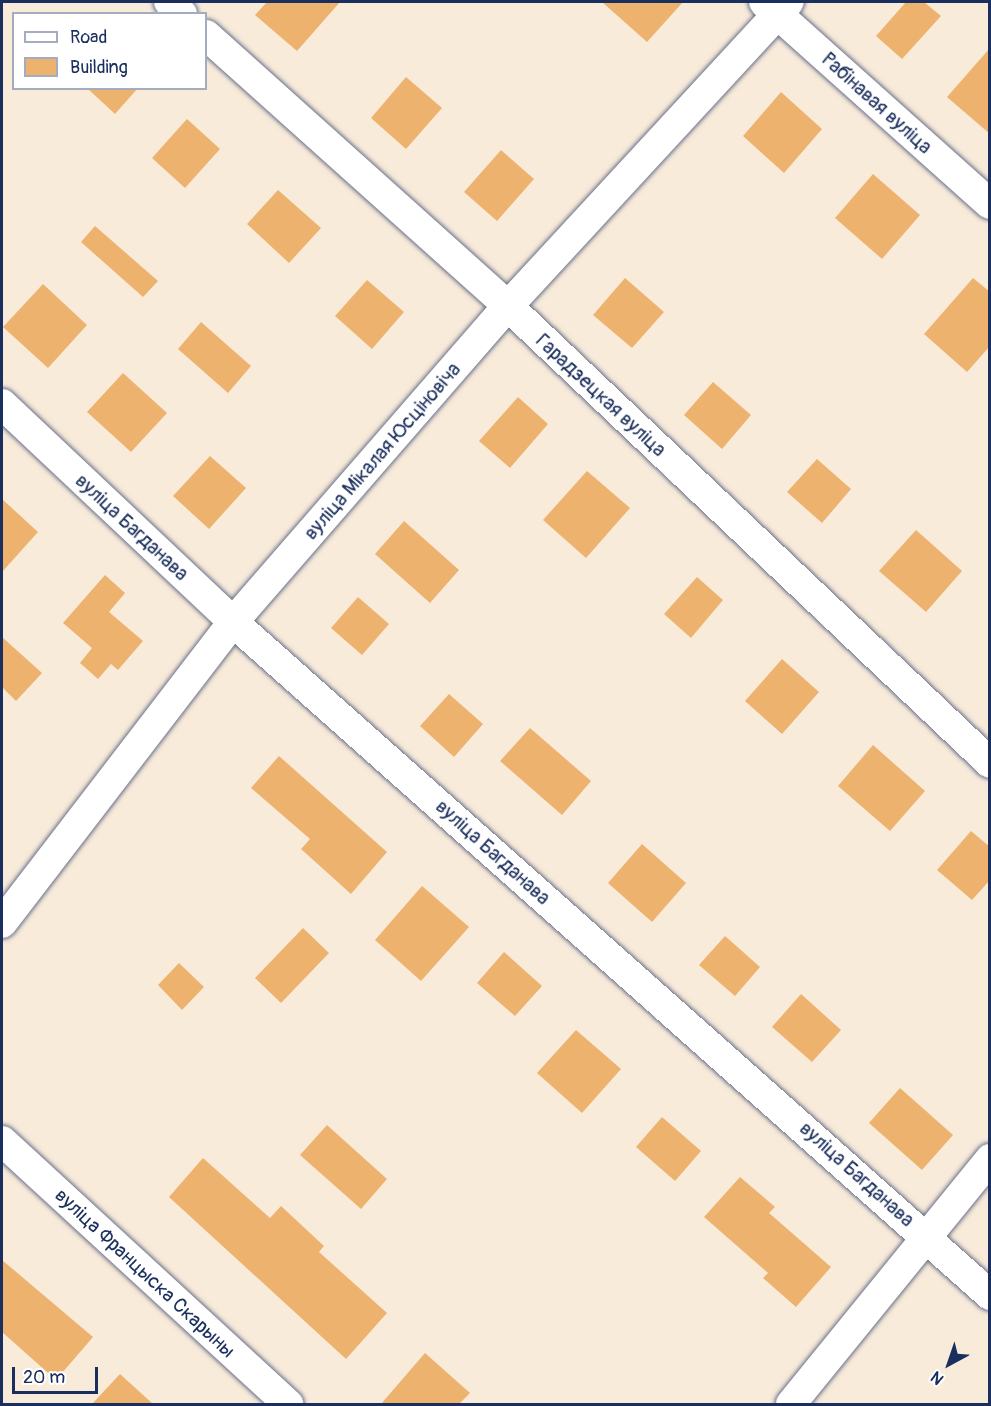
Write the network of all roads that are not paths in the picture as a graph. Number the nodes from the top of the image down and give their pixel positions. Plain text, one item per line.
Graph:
1 (777, 6) edge
2 (207, 35) edge
3 (990, 204) edge
4 (508, 306) junction
5 (2, 404) edge
6 (233, 622) junction
7 (990, 763) edge
8 (2, 923) edge
9 (2, 1141) edge
10 (990, 1159) edge
11 (926, 1235) junction
12 (990, 1295) edge
13 (288, 1404) edge
14 (791, 1404) edge

1 - 3 street, Рабінавая вуліца
1 - 4 street, вуліца Мікалая Юсціновіча
2 - 4 street, Гарадзецкая вуліца
4 - 6 street, вуліца Мікалая Юсціновіча
4 - 7 street, Гарадзецкая вуліца
5 - 6 street, вуліца Багданава
6 - 8 street, вуліца Мікалая Юсціновіча
6 - 11 street, вуліца Багданава
9 - 13 street, вуліца Францыска Скарыны
10 - 11 street
11 - 12 street, вуліца Багданава
11 - 14 street

